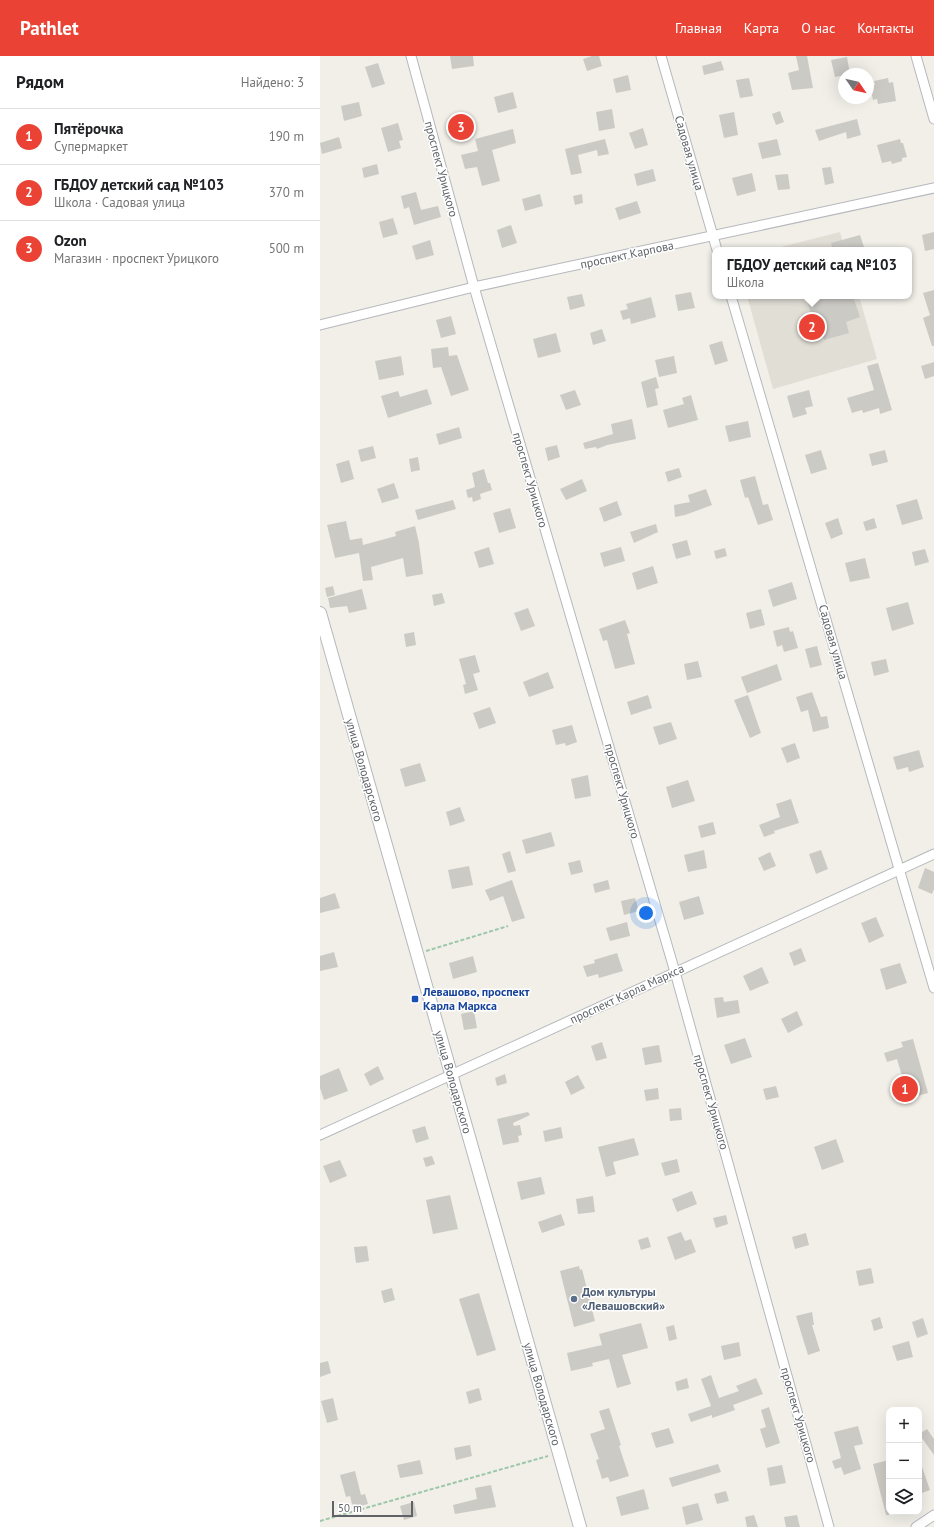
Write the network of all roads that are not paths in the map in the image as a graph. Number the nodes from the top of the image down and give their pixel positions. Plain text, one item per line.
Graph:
1 (411, 56) edge
2 (661, 56) edge
3 (916, 56) edge
4 (934, 119) edge
5 (934, 188) edge
6 (714, 237) junction
7 (716, 247) edge
8 (474, 287) junction
9 (732, 299) edge
10 (320, 325) edge
11 (320, 614) edge
12 (934, 854) edge
13 (900, 870) junction
14 (675, 972) junction
15 (934, 988) edge
16 (451, 1076) junction
17 (320, 1135) edge
18 (934, 1515) edge
19 (580, 1527) edge
20 (829, 1527) edge
21 (916, 1527) edge

1 - 8 street, проспект Урицкого
2 - 6 street, Садовая улица
3 - 4 street
5 - 6 street, проспект Карпова
6 - 7 street, Садовая улица
6 - 8 street, проспект Карпова
8 - 10 street, проспект Карпова
8 - 14 street, проспект Урицкого
9 - 13 street, Садовая улица
11 - 16 street, улица Володарского
12 - 13 street, проспект Карла Маркса
13 - 14 street, проспект Карла Маркса
13 - 15 street, Садовая улица
14 - 16 street, проспект Карла Маркса
14 - 20 street, проспект Урицкого
16 - 17 street, проспект Карла Маркса
16 - 19 street, улица Володарского
18 - 21 street

